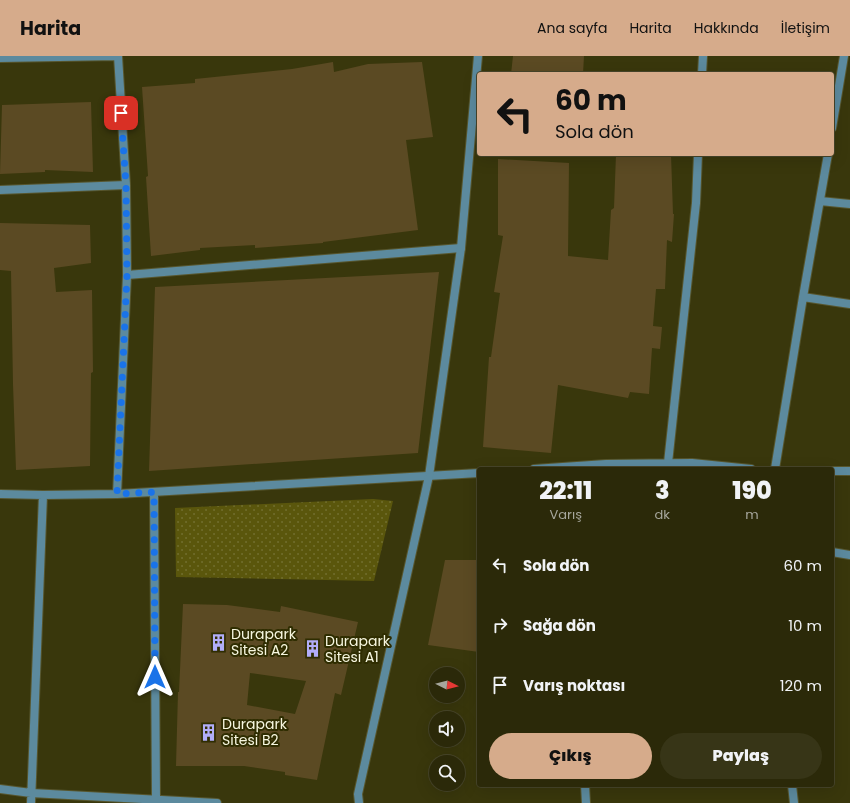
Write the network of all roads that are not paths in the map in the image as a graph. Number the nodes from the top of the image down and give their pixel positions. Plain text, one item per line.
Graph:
1 (117, 56) edge
2 (478, 56) edge
3 (702, 56) edge
4 (846, 57) edge
5 (0, 58) edge
6 (702, 72) edge
7 (834, 118) edge
8 (698, 156) edge
9 (828, 156) edge
10 (126, 185) junction
11 (0, 190) edge
12 (820, 201) junction
13 (850, 204) edge
14 (461, 248) junction
15 (127, 275) junction
16 (803, 297) junction
17 (850, 304) edge
18 (668, 463) junction
19 (606, 467) edge
20 (731, 467) edge
21 (775, 467) edge
22 (834, 471) edge
23 (850, 471) edge
24 (477, 473) edge
25 (429, 476) junction
26 (154, 492) junction
27 (0, 494) edge
28 (117, 494) junction
29 (43, 495) junction
30 (834, 552) edge
31 (850, 555) edge
32 (585, 787) edge
33 (792, 787) edge
34 (0, 789) edge
35 (31, 793) junction
36 (156, 800) junction
37 (30, 803) edge
38 (217, 803) edge
39 (359, 803) edge
40 (586, 803) edge
41 (794, 803) edge

1 - 5 street
1 - 10 street
2 - 14 street
3 - 6 street
4 - 7 street
8 - 18 street
9 - 12 street
10 - 11 street
10 - 15 street
12 - 13 street
12 - 16 street
14 - 15 street
14 - 25 street
15 - 28 street
16 - 17 street
16 - 21 street
18 - 19 street
18 - 20 street
22 - 23 street
24 - 25 street
25 - 26 street
25 - 39 street
26 - 28 street
26 - 36 street
27 - 29 street
28 - 29 street
29 - 35 street
30 - 31 street
32 - 40 street
33 - 41 street
34 - 35 street
35 - 36 street
35 - 37 street
36 - 38 street

